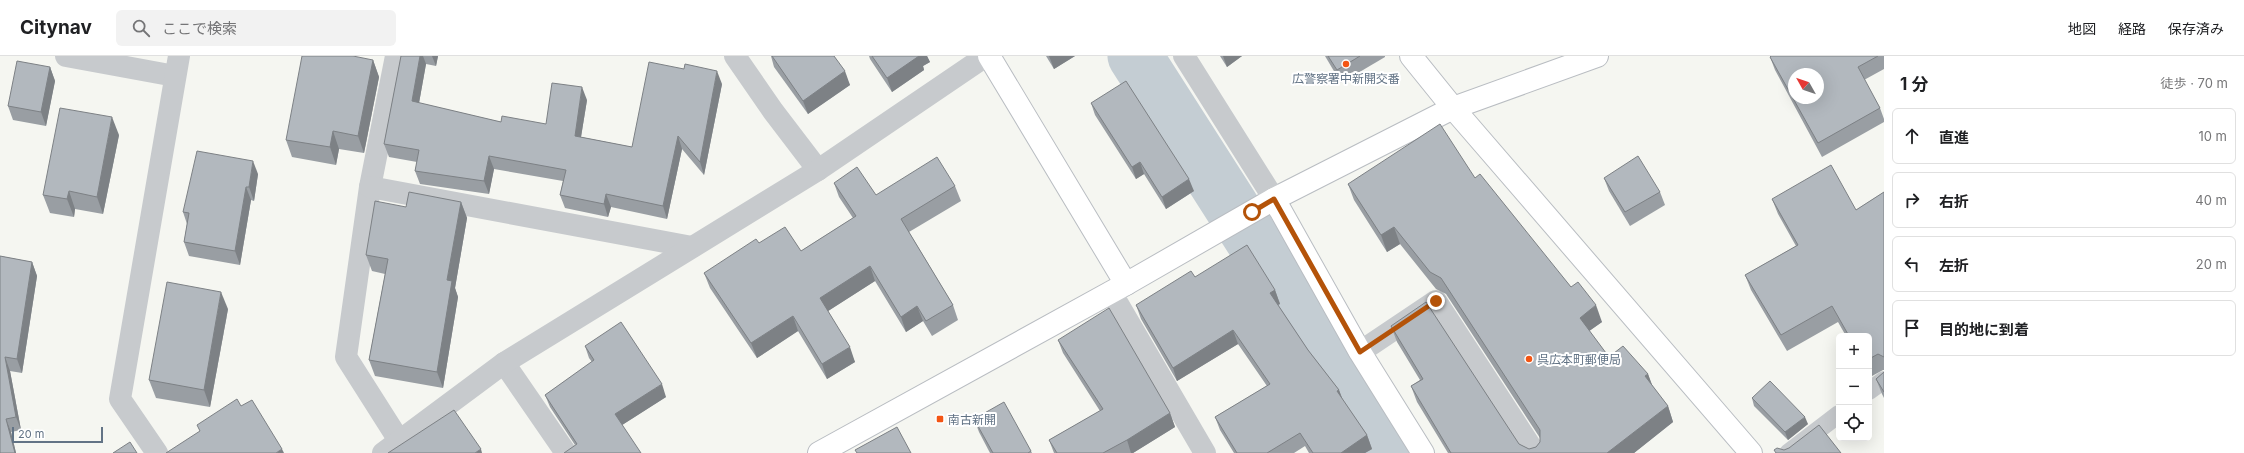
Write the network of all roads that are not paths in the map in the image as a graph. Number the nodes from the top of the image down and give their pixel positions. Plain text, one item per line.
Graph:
1 (66, 56) edge
2 (396, 56) edge
3 (735, 56) edge
4 (986, 56) edge
5 (989, 56) edge
6 (1184, 56) edge
7 (1411, 56) edge
8 (1597, 56) edge
9 (177, 66) edge
10 (1453, 108) junction
11 (818, 170) junction
12 (370, 187) junction
13 (1274, 199) junction
14 (692, 247) junction
15 (1118, 288) junction
16 (1360, 352) junction
17 (504, 363) junction
18 (1884, 380) edge
19 (1872, 389) edge
20 (1836, 416) edge
21 (391, 448) edge
22 (157, 453) edge
23 (566, 453) edge
24 (819, 453) edge
25 (1205, 453) edge
26 (1423, 453) edge
27 (1535, 453) edge
28 (1751, 453) edge
29 (1788, 453) edge

1 - 9 street
2 - 12 street
3 - 11 street
4 - 11 street
5 - 15 street
6 - 13 street
7 - 10 street
8 - 10 street
9 - 22 street
10 - 13 street
10 - 28 street
11 - 14 street
12 - 14 street
12 - 21 street
13 - 15 street
13 - 16 street
14 - 17 street
15 - 24 street
15 - 25 street
16 - 26 street
16 - 27 street
17 - 21 street
17 - 23 street
18 - 19 lane
20 - 29 lane

